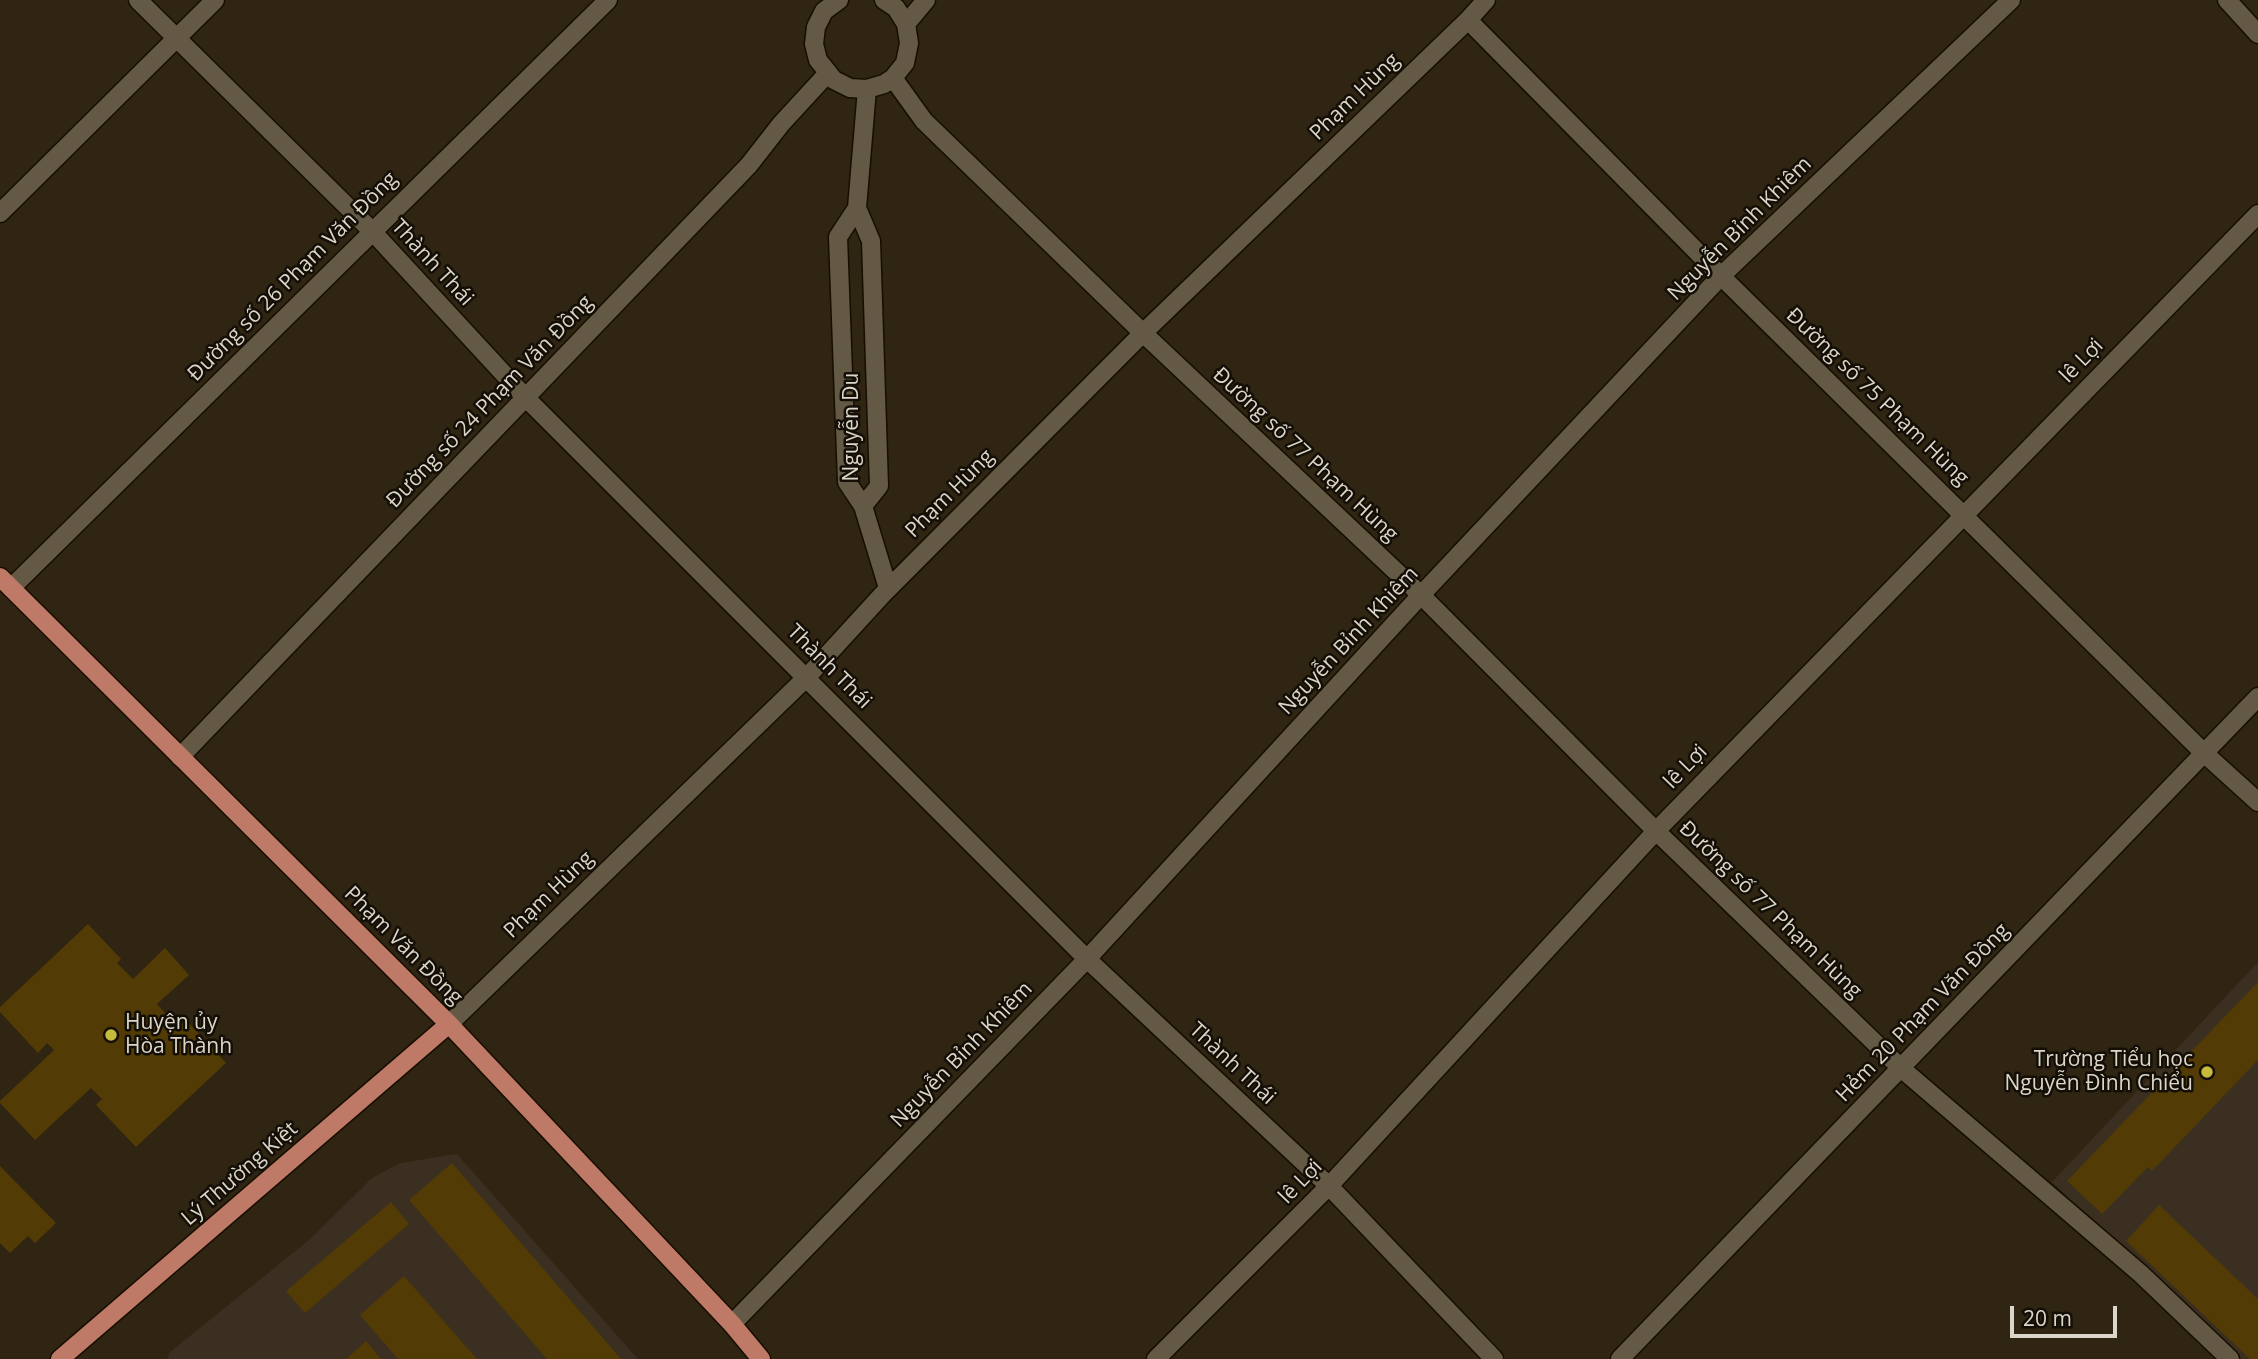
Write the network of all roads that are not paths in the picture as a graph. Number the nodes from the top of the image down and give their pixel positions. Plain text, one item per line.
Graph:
1 (138, 0) edge
2 (215, 0) edge
3 (608, 0) edge
4 (839, 0) edge
5 (884, 0) edge
6 (926, 0) edge
7 (1486, 0) edge
8 (2011, 0) edge
9 (2227, 0) edge
10 (819, 6) edge
11 (1468, 20) junction
12 (906, 24) junction
13 (2258, 34) edge
14 (176, 38) junction
15 (827, 74) junction
16 (893, 78) junction
17 (867, 89) junction
18 (858, 208) junction
19 (0, 213) edge
20 (2258, 214) edge
21 (372, 231) junction
22 (1721, 276) junction
23 (1143, 333) junction
24 (527, 398) junction
25 (863, 506) junction
26 (1964, 514) junction
27 (6, 582) edge
28 (888, 588) junction
29 (1421, 595) junction
30 (807, 677) junction
31 (2258, 697) edge
32 (2204, 753) junction
33 (180, 757) junction
34 (2258, 802) edge
35 (1656, 831) junction
36 (1087, 959) junction
37 (449, 1024) junction
38 (1902, 1069) junction
39 (1329, 1186) junction
40 (732, 1324) junction
41 (61, 1359) edge
42 (761, 1359) edge
43 (1156, 1359) edge
44 (1494, 1359) edge
45 (1620, 1359) edge
46 (2230, 1359) edge

1 - 14 street, Thành Thái
2 - 14 street
3 - 21 street, Đường số 26 Phạm Văn Đồng
4 - 10 street
5 - 12 street
6 - 12 street
7 - 11 street, Phạm Hùng
8 - 22 street, Nguyễn Bỉnh Khiêm
9 - 13 street
10 - 15 street
11 - 22 street, Đường số 75 Phạm Hùng
11 - 23 street, Phạm Hùng
12 - 16 street
14 - 19 street
14 - 21 street, Thành Thái
15 - 17 street
15 - 24 street, Đường số 24 Phạm Văn Đồng
16 - 17 street
16 - 23 street, Đường số 77 Phạm Hùng
17 - 18 street
18 - 25 street, Nguyễn Du
18 - 25 street, Nguyễn Du
20 - 26 street, lê Lợi
21 - 24 street, Thành Thái
21 - 27 street, Đường số 26 Phạm Văn Đồng
22 - 26 street, Đường số 75 Phạm Hùng
22 - 29 street, Nguyễn Bỉnh Khiêm
23 - 28 street, Phạm Hùng
23 - 29 street, Đường số 77 Phạm Hùng
24 - 30 street, Thành Thái
24 - 33 street, Đường số 24 Phạm Văn Đồng
25 - 28 street
26 - 32 street, Đường số 75 Phạm Hùng
26 - 35 street, lê Lợi
27 - 33 main road, Phạm Văn Đồng
28 - 30 street, Phạm Hùng
29 - 35 street, Đường số 77 Phạm Hùng
29 - 36 street, Nguyễn Bỉnh Khiêm
30 - 36 street, Thành Thái
30 - 37 street, Phạm Hùng
31 - 32 street, Hẻm 20 Phạm Văn Đồng
32 - 34 street, Đường số 75 Phạm Hùng
32 - 38 street, Hẻm 20 Phạm Văn Đồng
33 - 37 main road, Phạm Văn Đồng
35 - 38 street, Đường số 77 Phạm Hùng
35 - 39 street, lê Lợi
36 - 39 street, Thành Thái
36 - 40 street, Nguyễn Bỉnh Khiêm
37 - 40 main road, Phạm Văn Đồng
37 - 41 main road, Lý Thường Kiệt
38 - 45 street, Hẻm 20 Phạm Văn Đồng
38 - 46 street, Đường số 77 Phạm Hùng
39 - 43 street, lê Lợi
39 - 44 street, Thành Thái
40 - 42 main road, Phạm Văn Đồng

